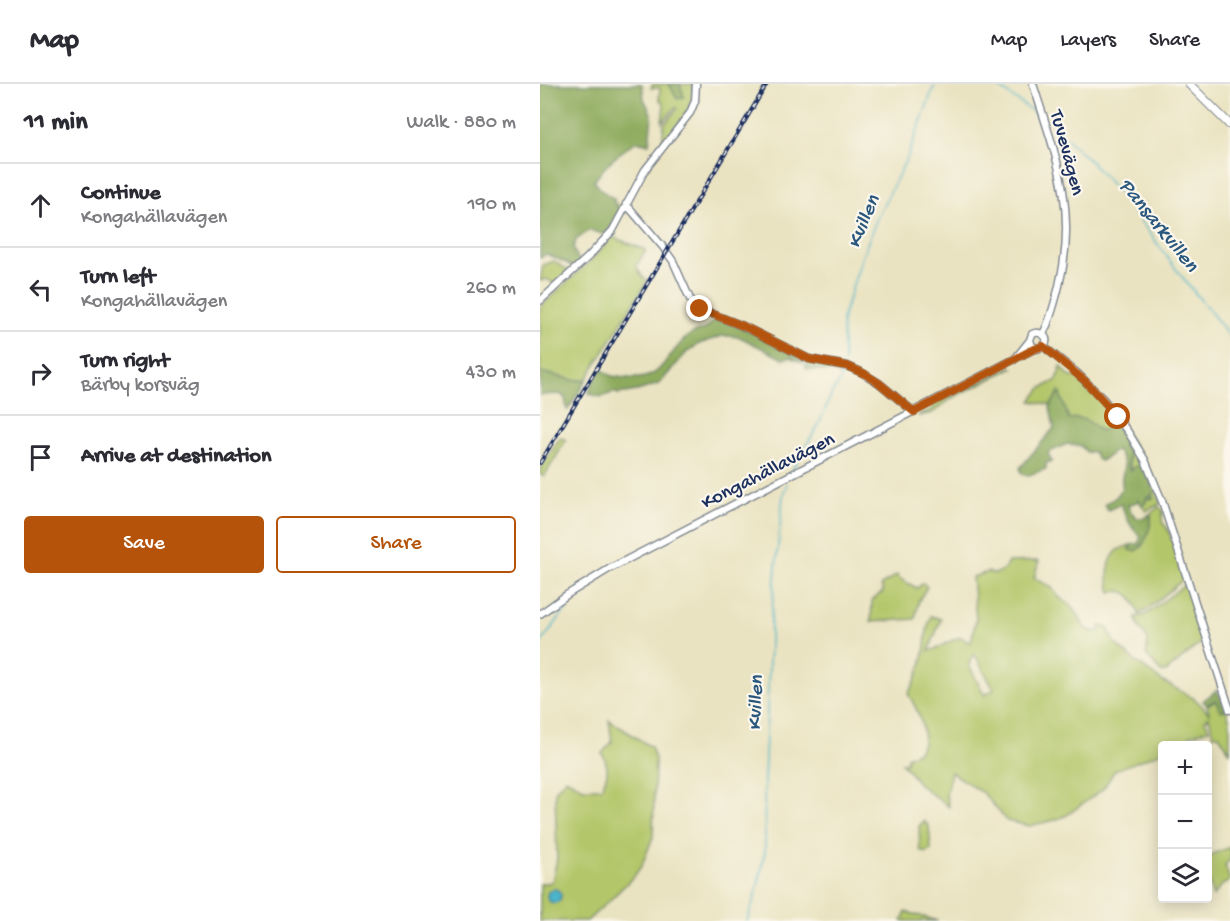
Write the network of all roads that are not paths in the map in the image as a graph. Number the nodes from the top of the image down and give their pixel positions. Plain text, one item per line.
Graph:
1 (696, 84) edge
2 (1033, 84) edge
3 (1189, 84) edge
4 (1230, 125) edge
5 (626, 204) junction
6 (540, 301) edge
7 (1043, 334) junction
8 (1030, 340) junction
9 (1040, 347) junction
10 (1014, 360) junction
11 (914, 412) junction
12 (540, 614) edge
13 (1230, 711) edge

1 - 5 street
2 - 7 street, Tuvevägen
3 - 4 highway
5 - 6 street
5 - 11 street
7 - 8 street, Kongahällavägen
7 - 9 street
8 - 9 street
8 - 10 street, Kongahällavägen
9 - 10 street, Kongahällavägen
9 - 13 street
10 - 11 street, Kongahällavägen
11 - 12 street, Kongahällavägen

